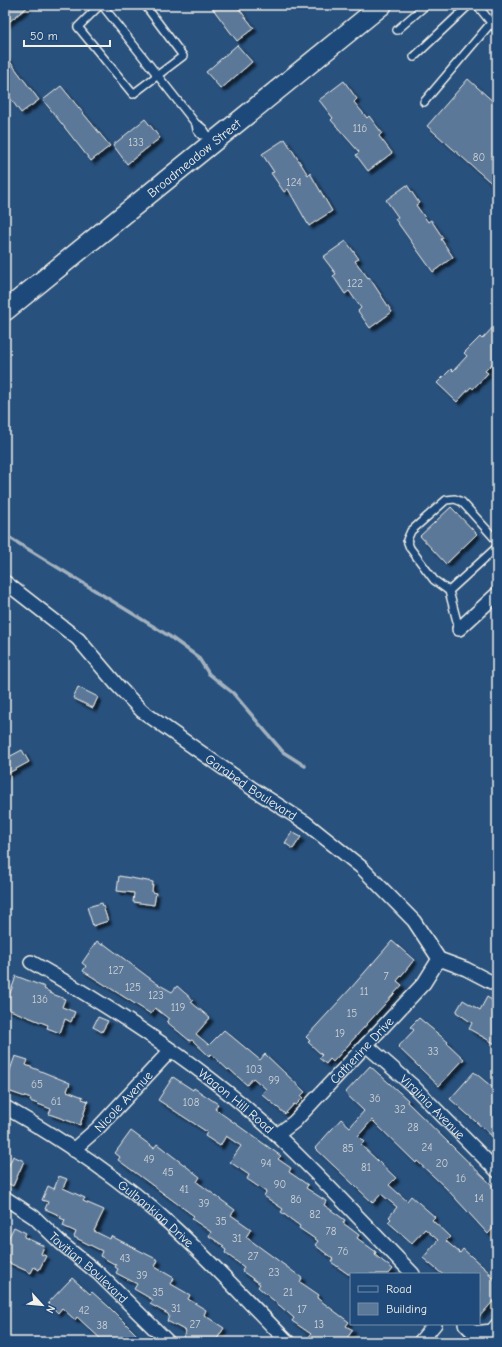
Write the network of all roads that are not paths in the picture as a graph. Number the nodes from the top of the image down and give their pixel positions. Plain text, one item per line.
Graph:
1 (101, 5) edge
2 (145, 5) edge
3 (382, 5) edge
4 (426, 5) edge
5 (470, 5) edge
6 (477, 5) edge
7 (491, 22) junction
8 (397, 30) dead end
9 (497, 30) edge
10 (414, 57) dead end
11 (158, 75) junction
12 (424, 102) dead end
13 (209, 139) junction
14 (5, 311) edge
15 (497, 541) edge
16 (497, 547) edge
17 (5, 582) edge
18 (449, 591) junction
19 (497, 594) edge
20 (459, 629) joint
21 (438, 959) junction
22 (31, 962) dead end
23 (497, 985) edge
24 (366, 1045) junction
25 (170, 1051) junction
26 (5, 1107) edge
27 (277, 1135) junction
28 (74, 1150) junction
29 (497, 1171) edge
30 (5, 1198) edge
31 (413, 1273) edge
32 (434, 1325) edge
33 (466, 1325) edge
34 (497, 1326) edge
35 (168, 1342) edge
36 (288, 1342) edge
37 (420, 1342) edge

1 - 11 lane
1 - 11 lane
2 - 11 lane
3 - 13 street, Broadmeadow Street
4 - 8 lane
5 - 10 lane
6 - 7 lane
7 - 9 lane
7 - 12 lane
11 - 13 lane
13 - 14 street, Broadmeadow Street
15 - 18 lane
16 - 18 lane
17 - 21 street, Garabed Boulevard
18 - 20 lane
19 - 20 street
21 - 23 street
21 - 24 street, Catherine Drive
22 - 25 street, Wagon Hill Road
24 - 27 street, Catherine Drive
24 - 29 street, Virginia Avenue
25 - 27 street, Wagon Hill Road
25 - 28 street, Nicole Avenue
26 - 28 street, Gulbankian Drive
27 - 31 street, Wagon Hill Road
28 - 36 street, Gulbankian Drive
30 - 35 street, Tavitian Boulevard
32 - 37 street
33 - 34 street

